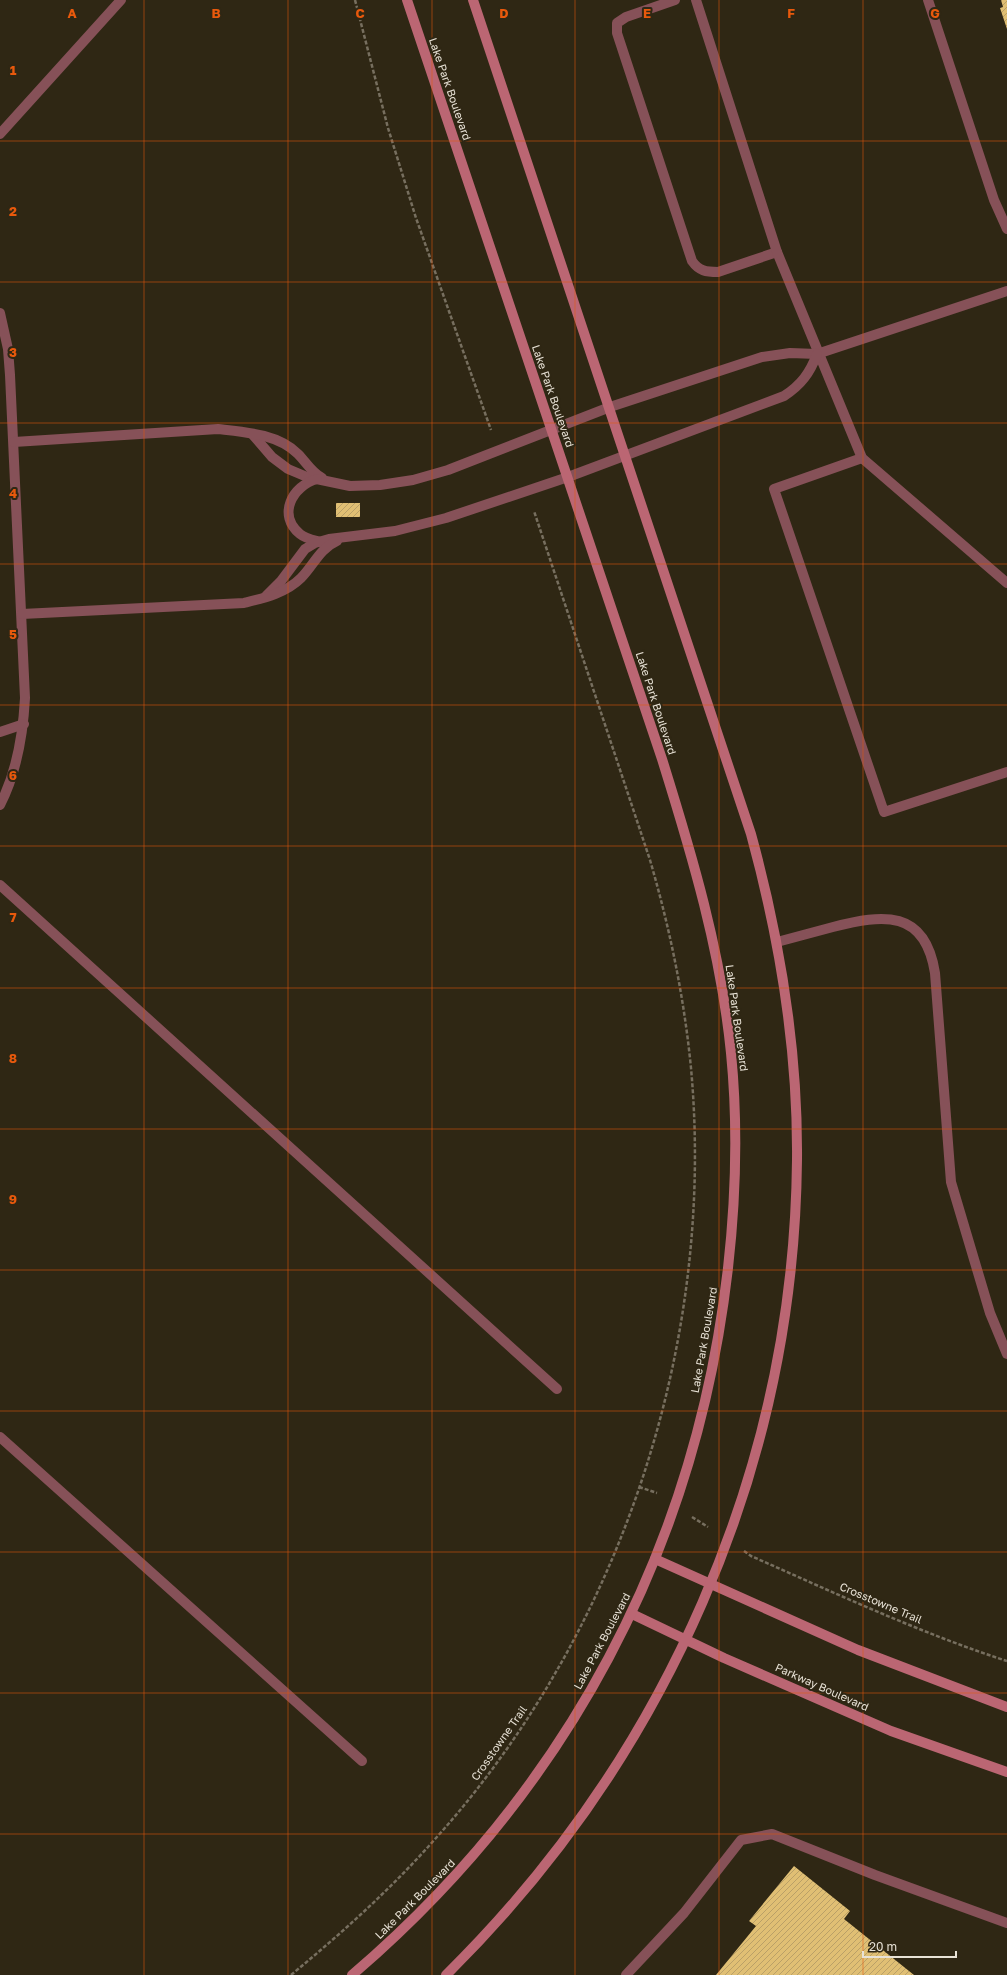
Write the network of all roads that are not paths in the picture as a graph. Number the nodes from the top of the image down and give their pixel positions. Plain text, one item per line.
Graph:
1 (121, 0) edge
2 (407, 0) edge
3 (472, 0) edge
4 (675, 0) edge
5 (696, 0) edge
6 (928, 0) edge
7 (0, 134) edge
8 (1007, 229) edge
9 (777, 252) junction
10 (1007, 290) edge
11 (0, 313) edge
12 (4, 347) edge
13 (817, 354) junction
14 (610, 407) junction
15 (552, 430) junction
16 (253, 435) junction
17 (14, 442) junction
18 (626, 455) junction
19 (862, 458) junction
20 (568, 477) junction
21 (322, 480) junction
22 (342, 538) junction
23 (321, 542) junction
24 (1007, 583) edge
25 (266, 596) junction
26 (22, 614) junction
27 (24, 724) junction
28 (0, 732) edge
29 (1007, 772) edge
30 (0, 805) edge
31 (0, 884) edge
32 (777, 942) junction
33 (1004, 1338) edge
34 (1007, 1354) edge
35 (557, 1389) dead end
36 (0, 1437) edge
37 (655, 1559) junction
38 (711, 1584) junction
39 (632, 1614) junction
40 (686, 1639) junction
41 (1007, 1708) edge
42 (362, 1761) dead end
43 (1007, 1772) edge
44 (1007, 1923) edge
45 (352, 1975) edge
46 (446, 1975) edge
47 (626, 1975) edge

1 - 7 lane
2 - 15 street, Lake Park Boulevard
3 - 14 street
4 - 9 lane
5 - 9 lane
6 - 8 lane
9 - 13 lane
10 - 13 lane
11 - 12 lane
12 - 17 lane
13 - 14 lane
13 - 18 lane
13 - 19 lane
14 - 15 lane
14 - 18 street
15 - 20 street, Lake Park Boulevard
15 - 21 lane
16 - 17 lane
16 - 21 lane
16 - 21 lane
17 - 26 lane
18 - 20 lane
18 - 32 street
19 - 24 lane
19 - 29 lane
20 - 22 lane
20 - 37 street, Lake Park Boulevard
21 - 23 lane
22 - 23 lane
22 - 25 lane
23 - 25 lane
25 - 26 lane
26 - 27 lane
27 - 28 lane
27 - 30 lane
31 - 35 lane
32 - 33 lane
32 - 38 street
33 - 34 lane
36 - 42 lane
37 - 38 street
37 - 39 street, Lake Park Boulevard
38 - 40 street
38 - 41 street
39 - 40 street, Parkway Boulevard
39 - 45 street, Lake Park Boulevard
40 - 43 street, Parkway Boulevard
40 - 46 street
44 - 47 lane

